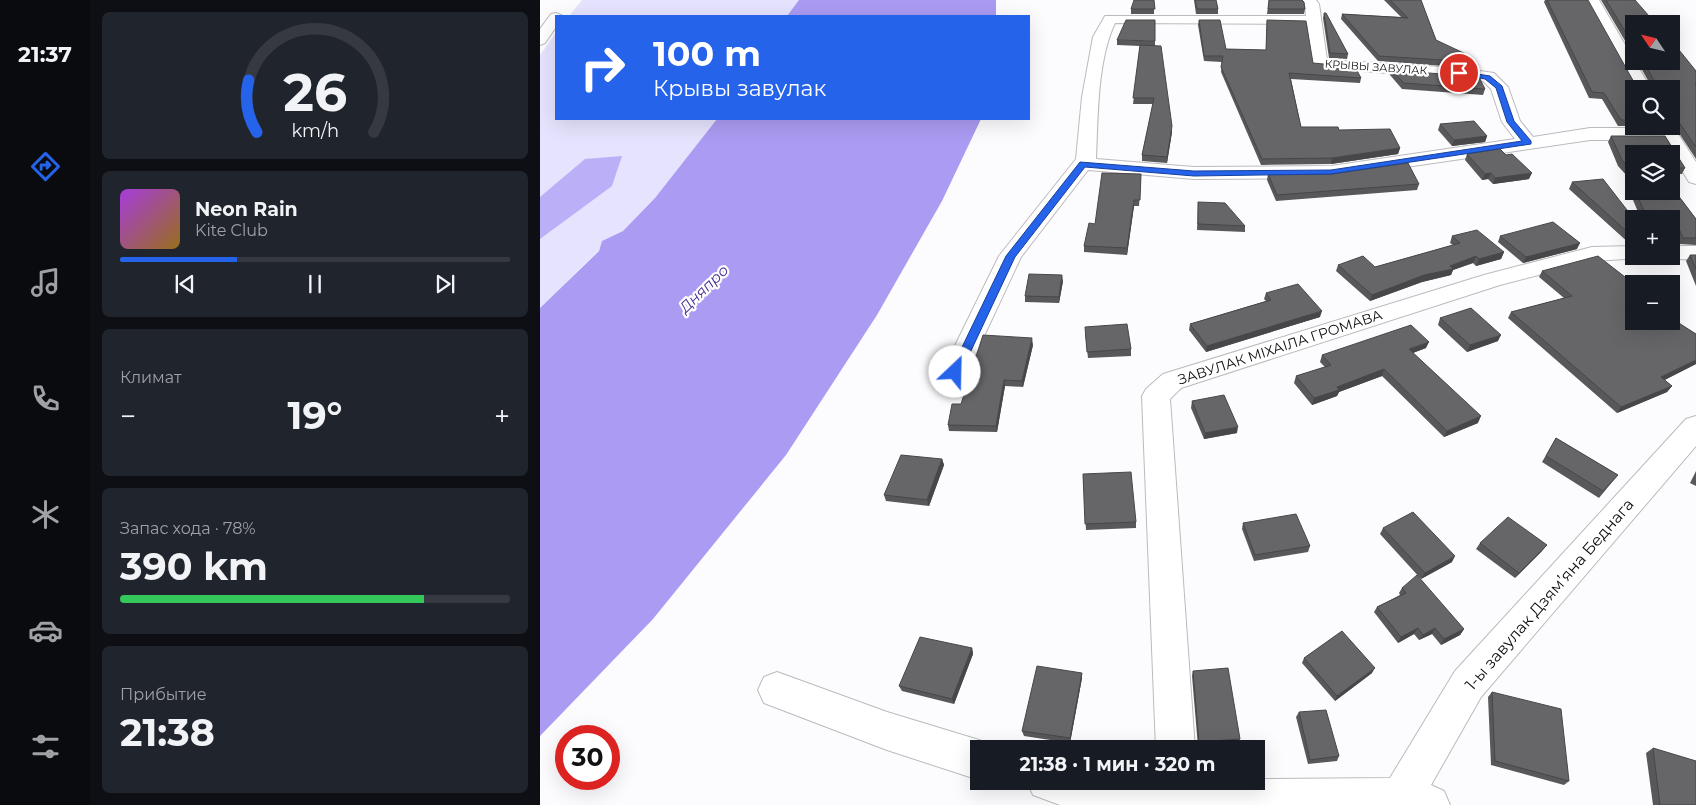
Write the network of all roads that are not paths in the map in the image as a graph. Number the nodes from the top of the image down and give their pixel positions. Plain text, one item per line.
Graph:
1 (1306, 0) edge
2 (1592, 0) edge
3 (1123, 9) edge
4 (555, 18) edge
5 (1313, 20) junction
6 (540, 40) edge
7 (1638, 80) edge
8 (1625, 132) edge
9 (1669, 135) edge
10 (1528, 142) junction
11 (1083, 164) junction
12 (1696, 178) edge
13 (1625, 253) edge
14 (1680, 253) edge
15 (1696, 253) edge
16 (955, 372) dead end
17 (1696, 427) edge
18 (777, 690) dead end
19 (1175, 740) edge
20 (970, 757) edge
21 (1076, 790) edge
22 (1178, 790) edge
23 (1416, 802) edge

1 - 5 street, КРЫВЫ ЗАВУЛАК
2 - 7 street
3 - 5 street
3 - 11 street
4 - 6 street
5 - 10 street, КРЫВЫ ЗАВУЛАК
8 - 10 street
9 - 12 street
10 - 11 street
11 - 16 street
13 - 19 street, ЗАВУЛАК МІХАІЛА ГРОМАВА
14 - 15 street
17 - 23 street, 1-ы завулак Дзямʼяна Беднага
18 - 20 street
21 - 22 street
22 - 23 street

